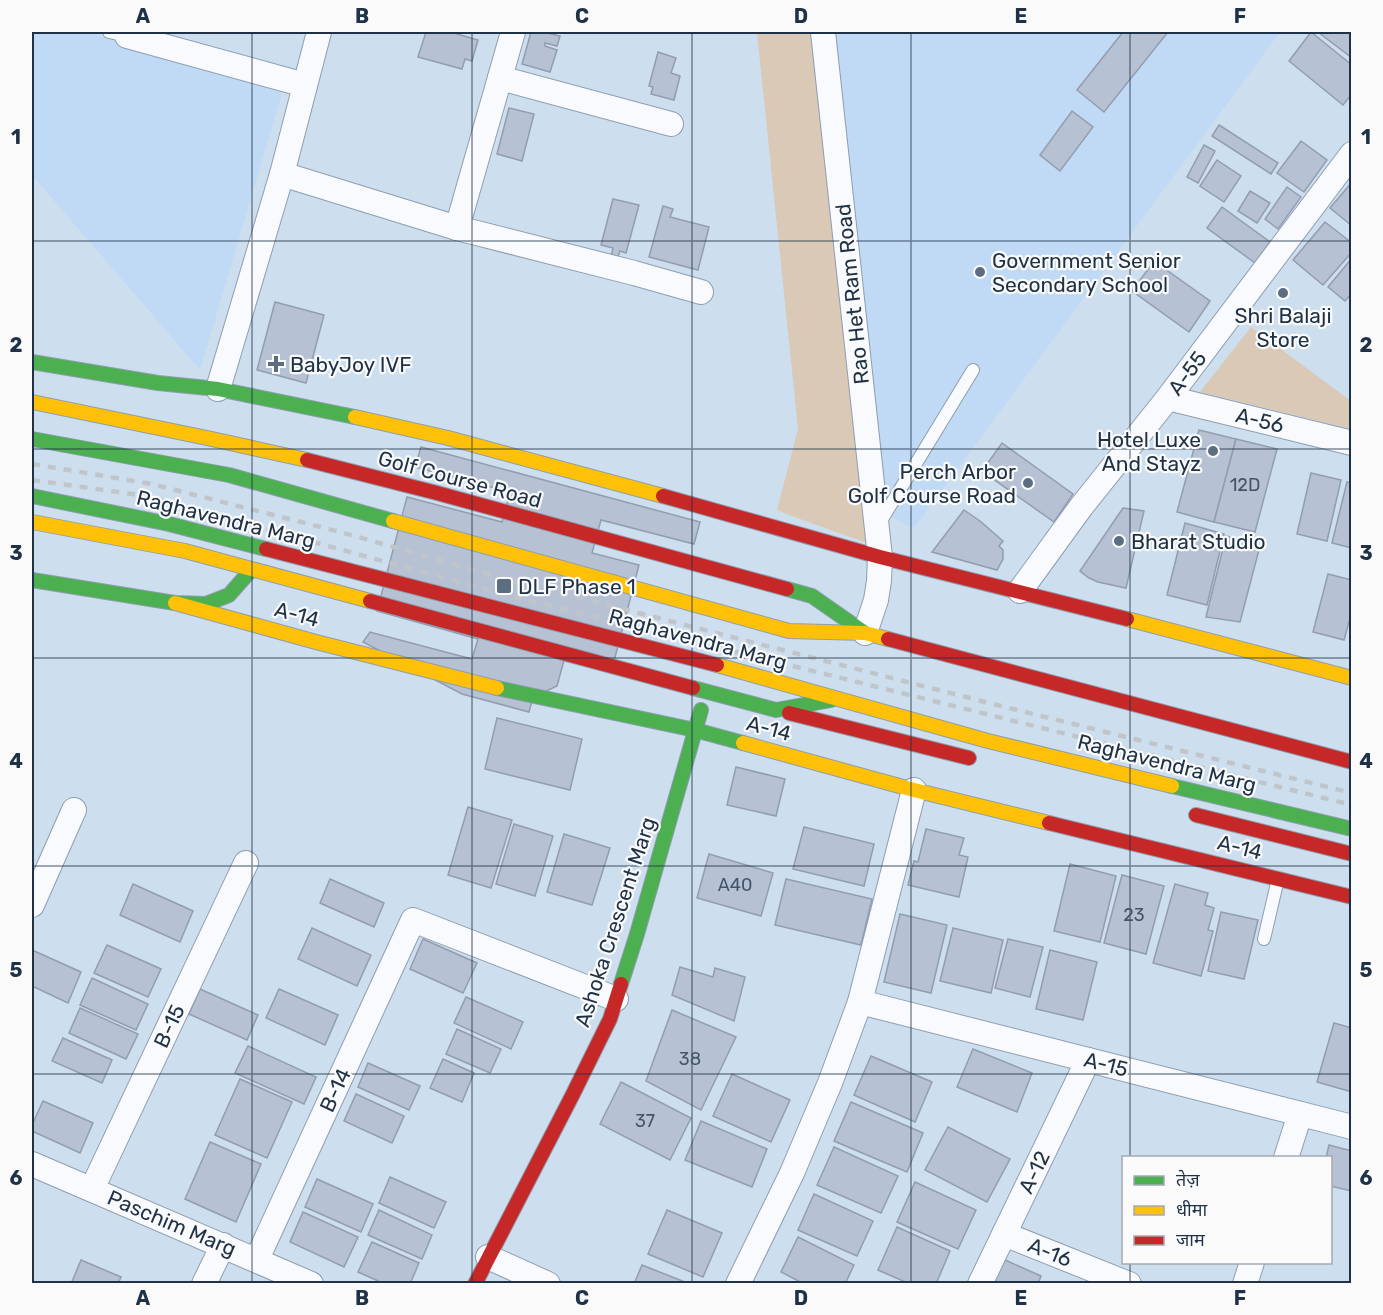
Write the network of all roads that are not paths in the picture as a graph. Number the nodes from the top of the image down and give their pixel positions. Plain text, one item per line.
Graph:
1 (319, 32) edge
2 (513, 32) edge
3 (823, 32) edge
4 (121, 33) edge
5 (500, 78) junction
6 (305, 85) junction
7 (671, 124) dead end
8 (1352, 154) edge
9 (282, 174) junction
10 (457, 228) junction
11 (701, 292) dead end
12 (32, 363) edge
13 (973, 370) dead end
14 (218, 389) junction
15 (1168, 398) junction
16 (32, 402) edge
17 (32, 439) edge
18 (1352, 442) edge
19 (32, 496) edge
20 (32, 522) edge
21 (877, 528) junction
22 (880, 556) junction
23 (251, 570) junction
24 (32, 580) edge
25 (1020, 591) junction
26 (175, 603) junction
27 (865, 633) junction
28 (1352, 678) edge
29 (706, 692) junction
30 (839, 699) junction
31 (776, 710) junction
32 (695, 730) junction
33 (983, 762) dead end
34 (1352, 762) edge
35 (914, 790) junction
36 (74, 810) dead end
37 (1179, 811) dead end
38 (1309, 819) junction
39 (1352, 829) edge
40 (1352, 844) edge
41 (1352, 854) edge
42 (246, 863) dead end
43 (1278, 878) junction
44 (1352, 897) edge
45 (32, 905) edge
46 (1264, 939) dead end
47 (616, 999) junction
48 (860, 1002) junction
49 (1088, 1060) junction
50 (1300, 1114) junction
51 (1352, 1126) edge
52 (1287, 1156) edge
53 (32, 1164) edge
54 (92, 1189) junction
55 (1004, 1233) junction
56 (223, 1245) junction
57 (488, 1257) junction
58 (257, 1259) junction
59 (1252, 1264) edge
60 (204, 1284) edge
61 (311, 1284) edge
62 (475, 1284) edge
63 (548, 1284) edge
64 (738, 1284) edge
65 (980, 1284) edge
66 (1129, 1284) edge
67 (1245, 1284) edge

1 - 6 street
2 - 5 street
3 - 21 street, Rao Het Ram Road
4 - 6 street
5 - 7 street
5 - 10 street
6 - 9 street
8 - 15 street, A-55
9 - 10 street
9 - 14 street
10 - 11 street
12 - 14 street
13 - 21 lane
14 - 22 street
15 - 18 street, A-56
15 - 25 street, A-55
16 - 27 street, Golf Course Road
17 - 27 street, Raghavendra Marg
19 - 30 street, Raghavendra Marg
20 - 23 street
21 - 22 street, Rao Het Ram Road
22 - 25 street
22 - 27 street, Rao Het Ram Road
23 - 26 street
23 - 29 street
24 - 26 street
25 - 28 street
26 - 32 street, A-14
27 - 34 street, Raghavendra Marg
29 - 31 street
29 - 32 street, Ashoka Crescent Marg
30 - 31 street
30 - 38 street, Raghavendra Marg
31 - 33 street
32 - 35 street, A-14
32 - 47 street, Ashoka Crescent Marg
35 - 43 street, A-14
35 - 48 street
36 - 45 street
37 - 41 street
38 - 39 street, Raghavendra Marg
38 - 40 street
42 - 54 street, B-15
43 - 44 street, A-14
43 - 46 lane
47 - 57 street, Ashoka Crescent Marg
47 - 58 street, B-14
48 - 49 street, A-15
48 - 64 street
49 - 50 street, A-15
49 - 55 street, A-12
50 - 51 street, A-15
50 - 52 street
53 - 54 street, Paschim Marg
54 - 56 street, Paschim Marg
55 - 65 street, A-12
55 - 66 street, A-16
56 - 58 street, Paschim Marg
56 - 60 street
57 - 62 street, Ashoka Crescent Marg
57 - 63 street
58 - 61 street, Paschim Marg
59 - 67 street

